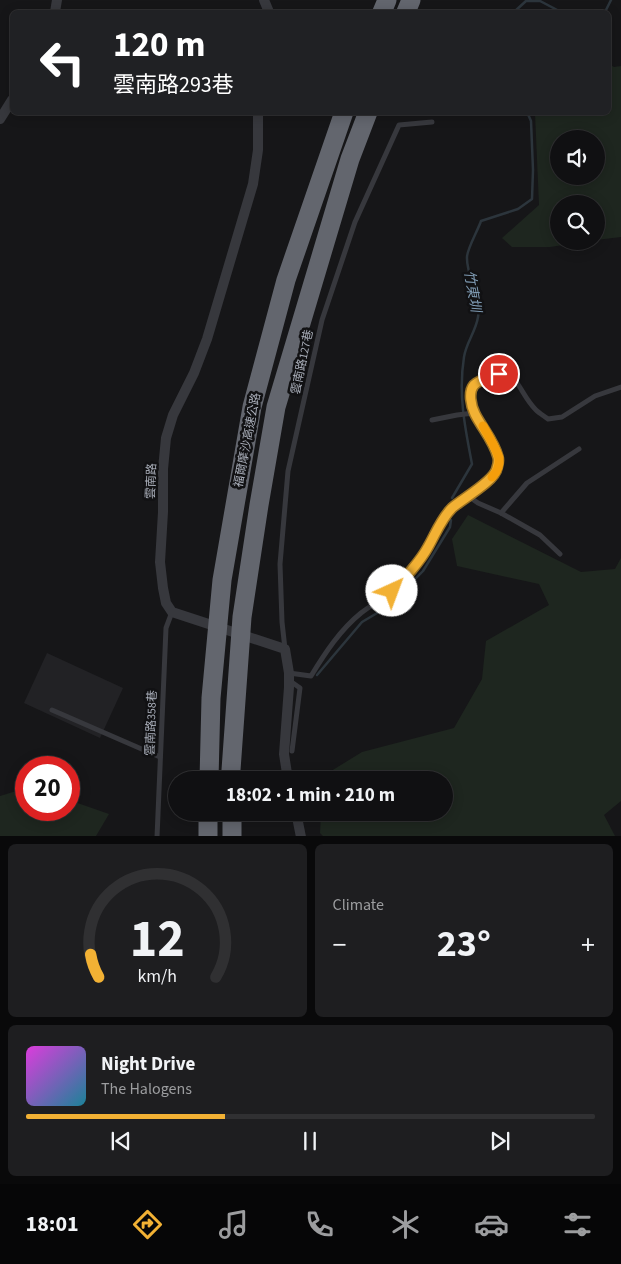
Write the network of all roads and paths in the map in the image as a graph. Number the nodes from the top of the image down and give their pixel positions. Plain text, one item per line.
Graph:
1 (10, 103) edge
2 (258, 115) edge
3 (343, 115) edge
4 (367, 115) edge
5 (0, 119) edge
6 (432, 122) dead end
7 (621, 388) edge
8 (474, 413) junction
9 (432, 420) dead end
10 (579, 449) dead end
11 (468, 496) junction
12 (501, 513) junction
13 (560, 554) dead end
14 (172, 612) junction
15 (285, 649) junction
16 (289, 677) junction
17 (52, 710) dead end
18 (292, 751) dead end
19 (160, 757) junction
20 (209, 771) edge
21 (231, 771) edge
22 (287, 771) edge
23 (208, 821) edge
24 (232, 821) edge
25 (298, 821) edge
26 (157, 836) edge
27 (208, 836) edge
28 (232, 836) edge
29 (301, 836) edge

1 - 5 street
2 - 14 street, 雲南路
3 - 20 highway, 福爾摩沙高速公路
4 - 21 highway, 福爾摩沙高速公路
6 - 15 lane, 雲南路127巷
7 - 8 lane
8 - 9 lane
8 - 11 lane
10 - 12 lane
11 - 12 lane
11 - 16 lane
12 - 13 lane
14 - 15 street
14 - 19 lane, 雲南路358巷
15 - 16 street
16 - 18 lane
16 - 22 street
17 - 19 lane
19 - 26 lane, 雲南路358巷
23 - 27 highway
24 - 28 highway
25 - 29 street

